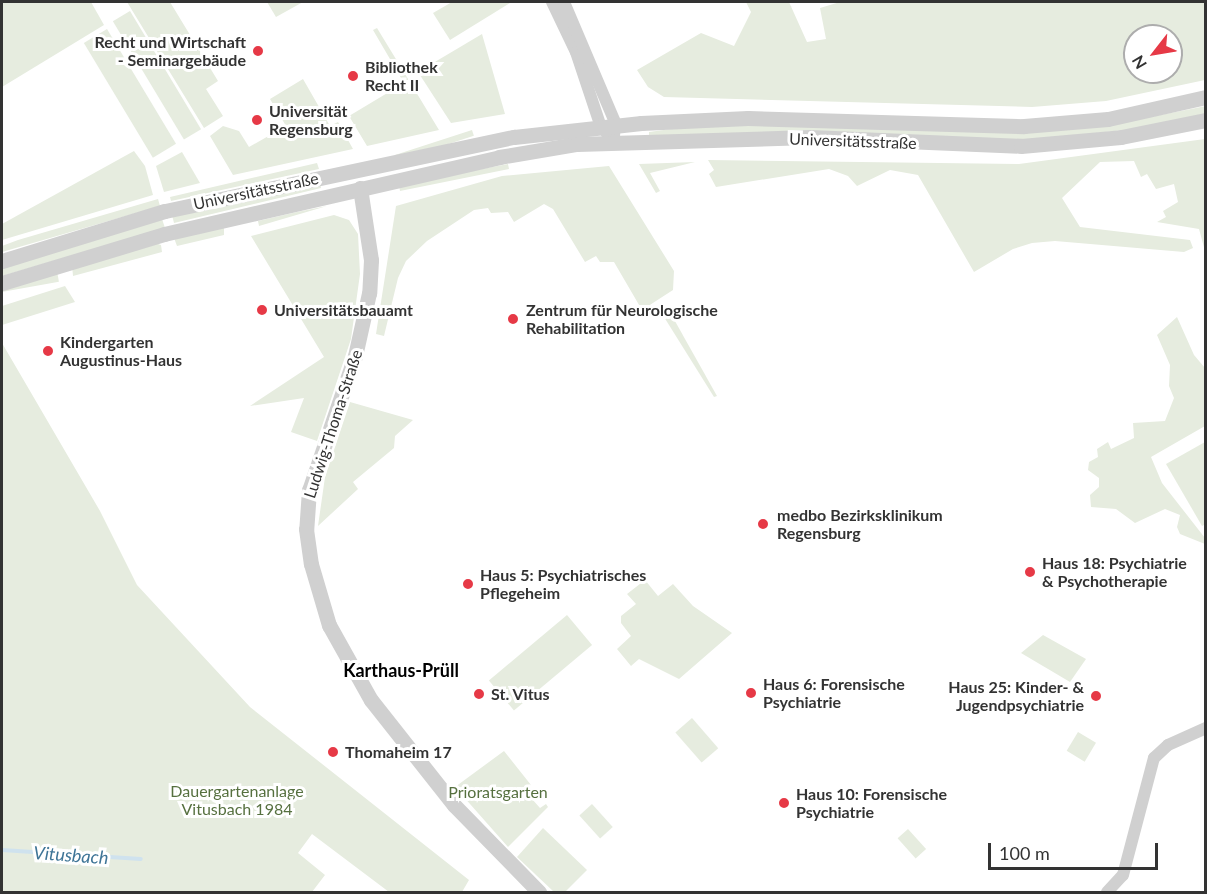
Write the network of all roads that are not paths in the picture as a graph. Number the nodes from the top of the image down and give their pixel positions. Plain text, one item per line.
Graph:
1 (552, 2) edge
2 (564, 2) edge
3 (1206, 98) edge
4 (1206, 120) edge
5 (609, 127) junction
6 (514, 137) junction
7 (613, 142) junction
8 (499, 157) junction
9 (363, 168) junction
10 (360, 188) junction
11 (2, 261) edge
12 (2, 283) edge
13 (1206, 728) edge
14 (531, 890) edge
15 (1107, 892) edge

1 - 5 street
2 - 5 street
3 - 5 street, Universitätsstraße
4 - 7 street, Universitätsstraße
5 - 6 street, Universitätsstraße
5 - 7 street
6 - 8 street
6 - 9 street, Universitätsstraße
7 - 8 street, Universitätsstraße
8 - 10 street, Universitätsstraße
9 - 10 street, Ludwig-Thoma-Straße
9 - 11 street, Universitätsstraße
10 - 12 street, Universitätsstraße
10 - 14 street, Ludwig-Thoma-Straße
13 - 15 street

